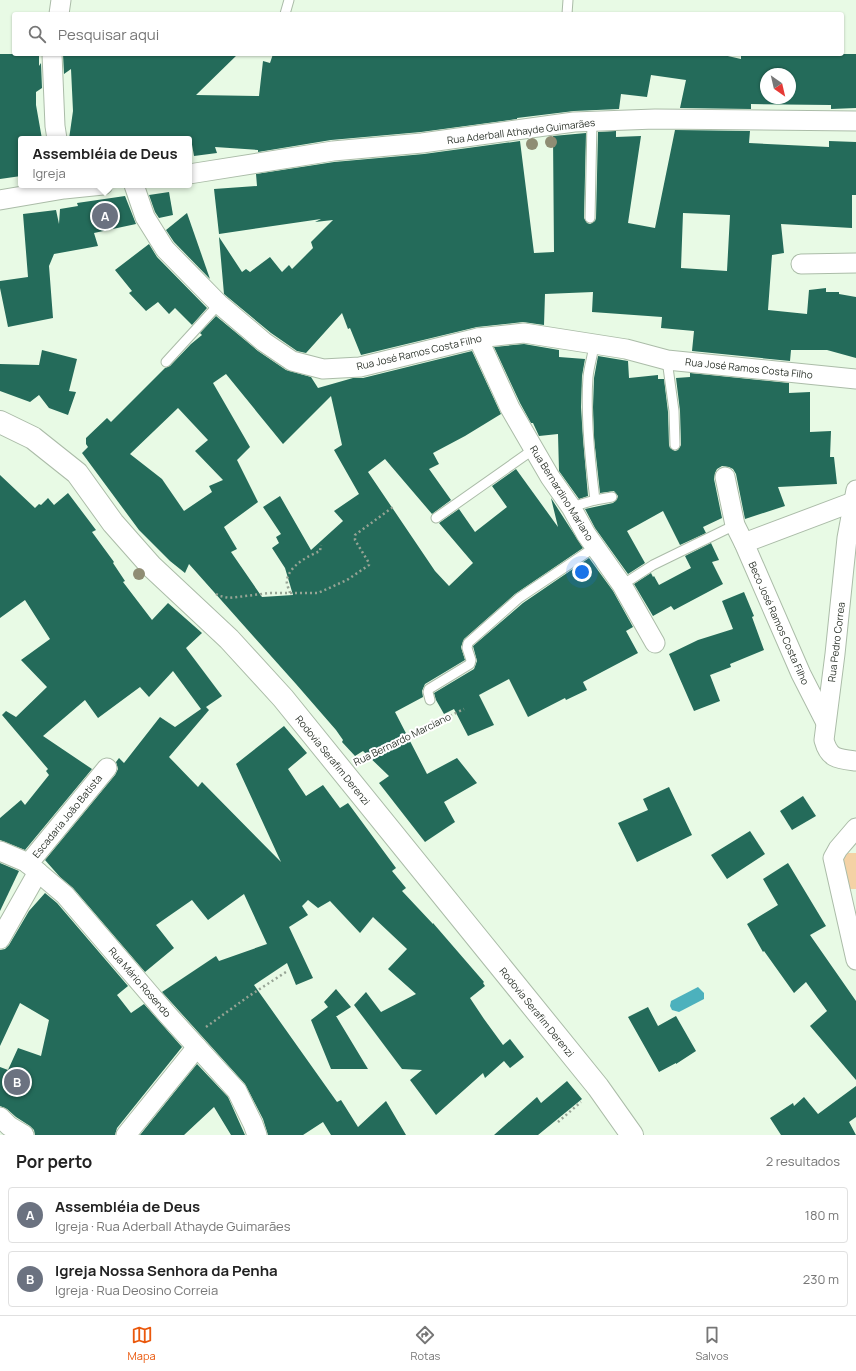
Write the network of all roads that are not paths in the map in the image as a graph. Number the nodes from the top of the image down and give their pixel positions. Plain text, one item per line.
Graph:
1 (61, 0) edge
2 (289, 0) edge
3 (568, 0) edge
4 (59, 12) edge
5 (286, 12) edge
6 (567, 12) edge
7 (52, 56) edge
8 (592, 121) junction
9 (856, 121) edge
10 (57, 136) edge
11 (192, 174) edge
12 (59, 188) edge
13 (135, 188) edge
14 (0, 200) edge
15 (590, 218) dead end
16 (856, 263) edge
17 (801, 264) dead end
18 (219, 304) junction
19 (478, 338) junction
20 (594, 344) junction
21 (667, 360) junction
22 (166, 362) dead end
23 (856, 379) edge
24 (0, 422) edge
25 (675, 445) dead end
26 (534, 449) junction
27 (725, 477) dead end
28 (854, 496) edge
29 (612, 497) dead end
30 (595, 500) junction
31 (570, 507) junction
32 (436, 518) dead end
33 (735, 525) junction
34 (744, 543) junction
35 (595, 547) junction
36 (622, 585) junction
37 (655, 643) dead end
38 (430, 700) dead end
39 (825, 721) junction
40 (856, 761) edge
41 (107, 768) dead end
42 (856, 828) edge
43 (0, 851) edge
44 (33, 868) junction
45 (0, 939) edge
46 (856, 960) edge
47 (193, 1043) junction
48 (0, 1117) edge
49 (24, 1135) edge
50 (126, 1135) edge
51 (257, 1135) edge
52 (632, 1135) edge

1 - 4 street
2 - 5 lane
3 - 6 lane
7 - 10 street
8 - 9 street, Rua Aderball Athayde Guimarães
8 - 11 street, Rua Aderball Athayde Guimarães
8 - 15 lane
12 - 14 street
13 - 18 street, Rua José Ramos Costa Filho
16 - 17 street
18 - 19 street, Rua José Ramos Costa Filho
18 - 22 lane
19 - 20 street, Rua José Ramos Costa Filho
19 - 26 street, Rua Bernardino Mariano
20 - 21 street, Rua José Ramos Costa Filho
20 - 30 lane
21 - 23 street, Rua José Ramos Costa Filho
21 - 25 lane
24 - 52 main road, Rodovia Serafim Derenzi
26 - 31 street, Rua Bernardino Mariano
26 - 32 lane
27 - 33 street, Beco José Ramos Costa Filho
28 - 34 street, Rua Pedro Correa
28 - 39 street, Rua Pedro Correa
29 - 30 lane
30 - 31 lane
31 - 35 street, Rua Bernardino Mariano
33 - 34 street, Beco José Ramos Costa Filho
33 - 36 lane
34 - 39 street, Beco José Ramos Costa Filho
35 - 36 street, Rua Bernardino Mariano
35 - 38 lane
36 - 37 street, Rua Bernardino Mariano
39 - 40 street, Rua Pedro Correa
41 - 44 street, Escadaria João Batista
42 - 46 street
43 - 44 street, Rua Mário Rosendo
44 - 45 street, Escadaria João Batista
44 - 47 street, Rua Mário Rosendo
47 - 50 street
47 - 51 street, Rua Mário Rosendo
48 - 49 street

